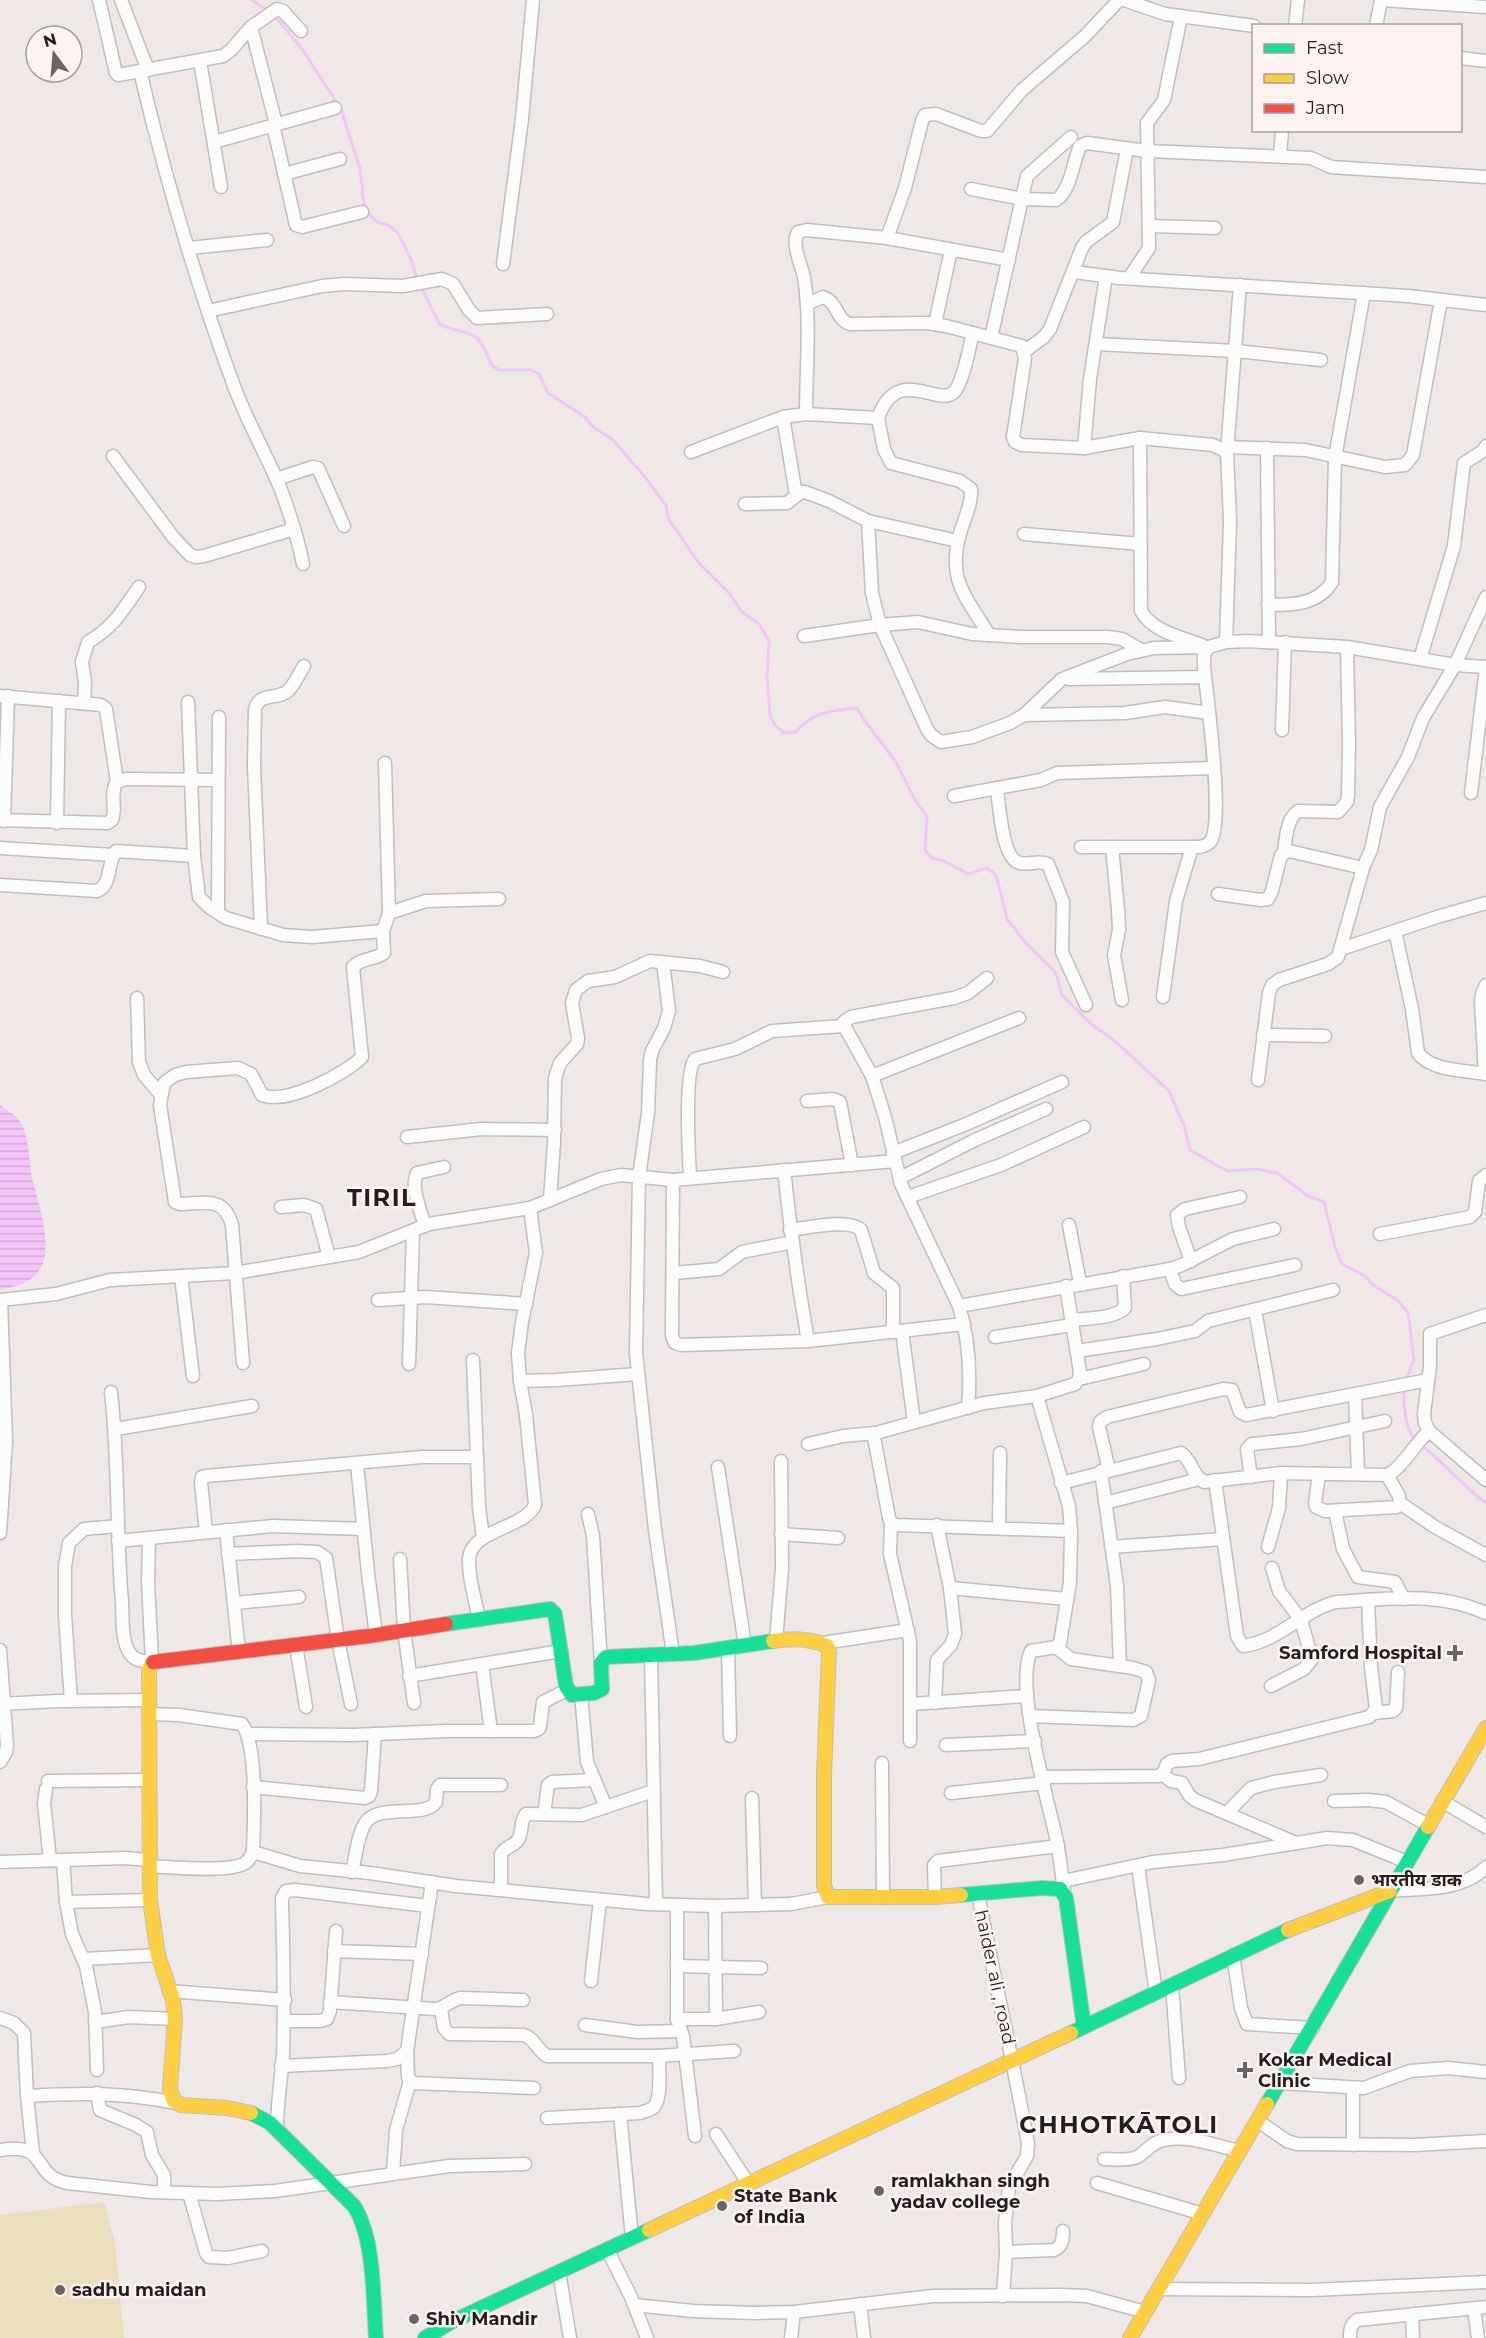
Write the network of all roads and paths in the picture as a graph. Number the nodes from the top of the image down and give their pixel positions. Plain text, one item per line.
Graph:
1 (99, 0) edge
2 (121, 0) edge
3 (533, 0) edge
4 (1119, 0) edge
5 (1124, 0) edge
6 (1298, 0) edge
7 (1381, 0) edge
8 (1417, 2) edge
9 (1486, 7) edge
10 (273, 9) edge
11 (1181, 17) junction
12 (1295, 24) edge
13 (1376, 24) edge
14 (1252, 26) edge
15 (251, 27) junction
16 (301, 31) dead end
17 (1462, 58) edge
18 (200, 61) junction
19 (1486, 61) edge
20 (144, 70) junction
21 (334, 108) dead end
22 (274, 124) junction
23 (1282, 132) edge
24 (1071, 137) dead end
25 (214, 142) junction
26 (1127, 148) junction
27 (1147, 152) junction
28 (1280, 156) junction
29 (340, 159) dead end
30 (284, 174) junction
31 (1486, 177) edge
32 (221, 187) dead end
33 (971, 189) dead end
34 (1023, 199) junction
35 (362, 212) dead end
36 (1150, 226) junction
37 (1215, 228) dead end
38 (887, 238) junction
39 (267, 240) dead end
40 (189, 248) junction
41 (951, 250) junction
42 (1009, 260) junction
43 (503, 264) dead end
44 (1074, 272) junction
45 (1106, 276) junction
46 (1129, 278) junction
47 (1240, 285) junction
48 (1364, 293) junction
49 (1442, 300) junction
50 (807, 304) junction
51 (1486, 305) edge
52 (208, 311) junction
53 (547, 314) dead end
54 (935, 324) junction
55 (973, 333) junction
56 (991, 338) junction
57 (1096, 344) junction
58 (1025, 351) junction
59 (1236, 351) junction
60 (1321, 360) dead end
61 (806, 414) junction
62 (783, 417) junction
63 (878, 418) junction
64 (1140, 438) junction
65 (1486, 447) edge
66 (1084, 448) junction
67 (1268, 448) junction
68 (1227, 449) junction
69 (691, 452) dead end
70 (113, 456) dead end
71 (1335, 458) junction
72 (276, 479) junction
73 (796, 495) junction
74 (745, 504) dead end
75 (868, 521) junction
76 (344, 526) dead end
77 (294, 529) junction
78 (1024, 534) dead end
79 (958, 541) junction
80 (1140, 544) junction
81 (303, 564) dead end
82 (140, 587) dead end
83 (1486, 597) edge
84 (1268, 605) junction
85 (880, 625) junction
86 (989, 635) junction
87 (804, 636) dead end
88 (1226, 642) junction
89 (1269, 642) junction
90 (1285, 642) junction
91 (1209, 647) junction
92 (1347, 647) junction
93 (1141, 650) junction
94 (1420, 659) junction
95 (1455, 665) junction
96 (304, 666) dead end
97 (1486, 668) edge
98 (1205, 677) junction
99 (1062, 679) junction
100 (4, 696) edge
101 (59, 701) junction
102 (188, 702) dead end
103 (84, 703) junction
104 (1209, 713) junction
105 (1024, 715) junction
106 (219, 717) dead end
107 (1282, 730) dead end
108 (386, 763) dead end
109 (1214, 768) junction
110 (190, 778) junction
111 (218, 780) junction
112 (117, 782) junction
113 (997, 788) junction
114 (1472, 793) dead end
115 (954, 796) dead end
116 (2, 821) edge
117 (57, 822) junction
118 (1081, 847) dead end
119 (1112, 847) junction
120 (1192, 847) junction
121 (0, 848) edge
122 (1284, 852) junction
123 (113, 855) junction
124 (194, 856) junction
125 (1363, 868) junction
126 (0, 885) edge
127 (1218, 894) dead end
128 (499, 899) dead end
129 (1486, 903) edge
130 (218, 913) junction
131 (389, 913) junction
132 (261, 929) junction
133 (1395, 931) junction
134 (384, 937) junction
135 (1341, 949) junction
136 (663, 962) junction
137 (723, 972) dead end
138 (987, 978) dead end
139 (1486, 985) edge
140 (1163, 997) dead end
141 (137, 999) dead end
142 (1122, 1000) dead end
143 (1086, 1005) dead end
144 (1019, 1018) dead end
145 (844, 1026) junction
146 (1263, 1035) junction
147 (1325, 1036) dead end
148 (1486, 1074) edge
149 (872, 1076) junction
150 (1258, 1080) dead end
151 (1062, 1082) dead end
152 (161, 1095) junction
153 (807, 1101) dead end
154 (1046, 1109) dead end
155 (1084, 1128) dead end
156 (555, 1130) junction
157 (407, 1137) dead end
158 (894, 1157) junction
159 (852, 1165) junction
160 (444, 1167) dead end
161 (784, 1170) junction
162 (1486, 1175) edge
163 (639, 1177) junction
164 (690, 1178) junction
165 (900, 1178) junction
166 (673, 1180) junction
167 (908, 1197) junction
168 (1240, 1197) dead end
169 (550, 1200) junction
170 (281, 1207) dead end
171 (530, 1208) junction
172 (1070, 1225) dead end
173 (419, 1229) junction
174 (1274, 1229) dead end
175 (1380, 1234) dead end
176 (792, 1236) junction
177 (329, 1257) junction
178 (1191, 1260) junction
179 (1295, 1265) dead end
180 (1170, 1269) junction
181 (235, 1273) junction
182 (674, 1273) junction
183 (181, 1276) junction
184 (1123, 1276) junction
185 (1080, 1283) junction
186 (1066, 1286) junction
187 (1333, 1290) dead end
188 (410, 1298) junction
189 (0, 1300) edge
190 (378, 1300) dead end
191 (526, 1304) junction
192 (959, 1306) junction
193 (1256, 1310) junction
194 (1486, 1315) edge
195 (1072, 1323) junction
196 (964, 1324) junction
197 (898, 1332) junction
198 (995, 1337) dead end
199 (808, 1341) junction
200 (1, 1349) edge
201 (1077, 1352) junction
202 (473, 1360) dead end
203 (243, 1363) dead end
204 (409, 1364) dead end
205 (1144, 1364) dead end
206 (638, 1374) junction
207 (194, 1376) dead end
208 (1079, 1379) junction
209 (1428, 1380) junction
210 (519, 1381) junction
211 (111, 1392) dead end
212 (1355, 1394) junction
213 (1037, 1396) junction
214 (252, 1406) dead end
215 (968, 1408) junction
216 (1273, 1411) junction
217 (1385, 1421) dead end
218 (914, 1422) junction
219 (3, 1425) edge
220 (1356, 1427) junction
221 (116, 1429) junction
222 (876, 1433) junction
223 (1426, 1434) junction
224 (808, 1444) dead end
225 (1000, 1453) dead end
226 (477, 1456) junction
227 (781, 1461) dead end
228 (357, 1464) junction
229 (718, 1467) dead end
230 (1105, 1471) junction
231 (1281, 1473) junction
232 (1319, 1474) junction
233 (1358, 1474) junction
234 (1387, 1474) junction
235 (1251, 1477) junction
236 (1199, 1479) junction
237 (1215, 1480) junction
238 (1486, 1480) edge
239 (1061, 1483) junction
240 (1105, 1503) junction
241 (1400, 1503) junction
242 (1335, 1511) junction
243 (588, 1514) dead end
244 (891, 1523) junction
245 (937, 1525) junction
246 (118, 1526) junction
247 (999, 1527) junction
248 (363, 1529) junction
249 (226, 1530) junction
250 (1071, 1531) junction
251 (206, 1532) junction
252 (0, 1533) edge
253 (781, 1534) junction
254 (149, 1538) junction
255 (483, 1538) junction
256 (838, 1538) dead end
257 (1222, 1539) junction
258 (118, 1541) junction
259 (1111, 1547) junction
260 (1268, 1547) dead end
261 (228, 1554) junction
262 (1486, 1556) edge
263 (400, 1559) dead end
264 (1272, 1568) dead end
265 (950, 1588) junction
266 (299, 1597) dead end
267 (1068, 1599) junction
268 (1404, 1599) junction
269 (1368, 1600) junction
270 (234, 1603) junction
271 (1486, 1612) edge
272 (479, 1620) junction
273 (1301, 1620) junction
274 (404, 1630) junction
275 (908, 1630) junction
276 (376, 1635) junction
277 (338, 1640) junction
278 (777, 1641) junction
279 (823, 1643) junction
280 (296, 1645) junction
281 (745, 1645) junction
282 (1056, 1647) junction
283 (728, 1648) junction
284 (0, 1650) edge
285 (561, 1651) junction
286 (239, 1652) junction
287 (651, 1654) junction
288 (673, 1654) junction
289 (152, 1662) junction
290 (601, 1663) junction
291 (482, 1664) junction
292 (1120, 1666) junction
293 (1398, 1672) dead end
294 (409, 1676) junction
295 (1271, 1686) dead end
296 (567, 1690) junction
297 (581, 1694) junction
298 (1026, 1696) junction
299 (71, 1701) junction
300 (935, 1702) junction
301 (414, 1703) dead end
302 (1, 1704) edge
303 (351, 1704) dead end
304 (911, 1704) junction
305 (149, 1707) junction
306 (306, 1707) dead end
307 (1374, 1713) junction
308 (1030, 1716) junction
309 (1486, 1728) edge
310 (491, 1731) junction
311 (247, 1734) junction
312 (375, 1734) junction
313 (730, 1736) dead end
314 (910, 1741) dead end
315 (1035, 1741) junction
316 (946, 1745) dead end
317 (0, 1762) edge
318 (882, 1763) dead end
319 (1162, 1774) junction
320 (1321, 1775) dead end
321 (149, 1780) junction
322 (594, 1780) junction
323 (1043, 1780) junction
324 (501, 1785) dead end
325 (253, 1786) junction
326 (653, 1791) junction
327 (951, 1793) dead end
328 (752, 1798) dead end
329 (1334, 1801) dead end
330 (1442, 1801) junction
331 (606, 1807) junction
332 (1227, 1813) junction
333 (544, 1814) junction
334 (1428, 1826) junction
335 (1486, 1827) edge
336 (1296, 1843) junction
337 (1058, 1845) junction
338 (253, 1852) junction
339 (56, 1860) junction
340 (0, 1862) edge
341 (1407, 1862) junction
342 (149, 1863) junction
343 (1138, 1866) junction
344 (1486, 1867) edge
345 (352, 1872) junction
346 (432, 1882) junction
347 (1064, 1887) junction
348 (501, 1890) junction
349 (1390, 1891) junction
350 (978, 1894) junction
351 (828, 1897) junction
352 (935, 1897) junction
353 (883, 1898) junction
354 (150, 1900) junction
355 (600, 1900) junction
356 (66, 1902) junction
357 (656, 1904) junction
358 (677, 1905) junction
359 (755, 1905) junction
360 (428, 1906) junction
361 (715, 1906) junction
362 (336, 1931) dead end
363 (334, 1951) junction
364 (422, 1954) junction
365 (158, 1955) junction
366 (1233, 1955) junction
367 (84, 1959) junction
368 (676, 1966) junction
369 (716, 1967) junction
370 (761, 1968) dead end
371 (591, 1981) dead end
372 (1172, 1985) junction
373 (170, 1991) junction
374 (1156, 1993) junction
375 (285, 2000) junction
376 (523, 2000) dead end
377 (330, 2002) junction
378 (415, 2008) junction
379 (441, 2008) junction
380 (759, 2012) dead end
381 (0, 2018) edge
382 (175, 2019) junction
383 (716, 2019) junction
384 (284, 2020) junction
385 (95, 2022) junction
386 (585, 2025) dead end
387 (679, 2025) junction
388 (1084, 2027) junction
389 (1313, 2028) junction
390 (407, 2051) junction
391 (734, 2051) dead end
392 (685, 2055) junction
393 (659, 2056) junction
394 (1013, 2059) junction
395 (281, 2066) junction
396 (97, 2070) dead end
397 (1486, 2072) edge
398 (1179, 2078) dead end
399 (410, 2081) junction
400 (1280, 2083) junction
401 (534, 2088) dead end
402 (1353, 2088) junction
403 (98, 2093) junction
404 (27, 2096) junction
405 (175, 2103) junction
406 (620, 2114) junction
407 (547, 2118) dead end
408 (1258, 2121) junction
409 (277, 2129) junction
410 (716, 2134) dead end
411 (695, 2136) dead end
412 (1486, 2141) edge
413 (1353, 2145) junction
414 (0, 2150) edge
415 (1240, 2151) junction
416 (33, 2152) junction
417 (1104, 2159) dead end
418 (525, 2164) dead end
419 (393, 2173) junction
420 (329, 2182) junction
421 (748, 2183) junction
422 (1097, 2183) dead end
423 (164, 2192) junction
424 (189, 2193) junction
425 (1203, 2214) junction
426 (1063, 2231) dead end
427 (632, 2238) junction
428 (607, 2250) junction
429 (262, 2252) dead end
430 (1006, 2252) junction
431 (559, 2272) junction
432 (1486, 2282) edge
433 (1158, 2289) junction
434 (1003, 2296) junction
435 (860, 2304) junction
436 (634, 2305) junction
437 (1480, 2308) edge
438 (794, 2312) junction
439 (1145, 2312) junction
440 (1412, 2315) junction
441 (376, 2338) edge
442 (425, 2338) edge
443 (570, 2338) edge
444 (647, 2338) edge
445 (791, 2338) edge
446 (864, 2338) edge
447 (1130, 2338) edge
448 (1350, 2338) edge
449 (1413, 2338) edge
450 (1478, 2338) edge

1 - 20 street
2 - 20 street
3 - 43 street
4 - 38 street
5 - 11 street
6 - 12 street
7 - 8 street
7 - 13 street
8 - 9 street
10 - 15 street
10 - 16 street
11 - 14 street
11 - 27 street
15 - 18 street
15 - 22 street
17 - 19 street
18 - 20 street
18 - 25 street
20 - 40 street
21 - 22 street
22 - 25 street
22 - 30 street
23 - 28 street
24 - 34 street
25 - 32 street
26 - 27 street
26 - 34 street
26 - 44 street
27 - 28 street
27 - 36 street
28 - 31 street
29 - 30 street
30 - 35 street
33 - 34 street
34 - 42 street
36 - 37 street
36 - 46 street
38 - 41 street
38 - 50 street
39 - 40 street
40 - 52 street
41 - 42 street
41 - 54 street
42 - 56 street
44 - 45 street
44 - 58 street
45 - 46 street
45 - 57 street
46 - 47 street
47 - 48 street
47 - 59 street
48 - 49 street
48 - 71 street
49 - 51 street
49 - 71 street
50 - 54 street
50 - 61 street
52 - 53 street
52 - 72 street
54 - 55 street
55 - 56 street
55 - 63 street
56 - 58 street
57 - 59 street
57 - 66 street
58 - 66 street
59 - 60 street
59 - 68 street
61 - 62 street
61 - 63 street
62 - 69 street
62 - 73 street
63 - 79 street
64 - 66 street
64 - 68 street
64 - 80 street
65 - 94 street
67 - 68 street
67 - 71 street
67 - 84 street
68 - 88 street
70 - 77 street
71 - 84 street
72 - 76 street
72 - 77 street
73 - 74 street
73 - 75 street
75 - 79 street
75 - 85 street
77 - 81 street
78 - 80 street
79 - 86 street
80 - 91 street
82 - 103 street
83 - 95 street
84 - 89 street
85 - 86 street
85 - 87 street
85 - 105 street
86 - 93 street
88 - 89 street
88 - 91 street
89 - 90 street
90 - 92 street
90 - 107 street
91 - 93 street
91 - 98 street
92 - 94 street
92 - 122 street
93 - 99 street
94 - 95 street
95 - 97 street
95 - 125 street
96 - 132 street
97 - 114 street
98 - 99 street
98 - 104 street
99 - 105 street
100 - 101 street
100 - 116 street
101 - 103 street
101 - 117 street
102 - 110 street
103 - 112 street
104 - 105 street
104 - 109 street
106 - 111 street
108 - 131 street
109 - 113 street
109 - 120 street
110 - 111 street
110 - 112 street
110 - 124 street
111 - 130 street
112 - 117 street
113 - 115 street
113 - 143 street
116 - 117 street
118 - 119 street
119 - 120 street
119 - 142 street
120 - 140 street
121 - 123 street
122 - 125 street
122 - 127 street
123 - 124 street
123 - 126 street
124 - 130 street
125 - 135 street
128 - 131 street
129 - 133 street
130 - 132 street
131 - 134 street
132 - 134 street
133 - 135 street
133 - 148 street
134 - 152 street
135 - 146 street
136 - 137 street
136 - 156 street
136 - 163 street
138 - 145 street
139 - 148 street
141 - 152 street
144 - 149 street
145 - 149 street
145 - 164 street
146 - 147 street
146 - 150 street
149 - 158 street
151 - 158 street
152 - 181 street
153 - 159 street
154 - 165 street
155 - 167 street
156 - 157 street
156 - 169 street
158 - 159 street
158 - 165 street
159 - 161 street
160 - 173 street
161 - 164 street
161 - 176 street
162 - 175 street
163 - 166 street
163 - 169 street
163 - 206 street
164 - 166 street
165 - 167 street
166 - 182 street
167 - 192 street
168 - 178 street
169 - 171 street
170 - 177 street
171 - 173 street
171 - 191 street
172 - 185 street
173 - 177 street
173 - 188 street
174 - 178 street
176 - 182 street
176 - 197 street
176 - 199 street
177 - 181 street
178 - 180 street
179 - 180 street
180 - 184 street
181 - 183 street
181 - 203 street
182 - 199 street
183 - 189 street
183 - 207 street
184 - 185 street
184 - 195 street
185 - 186 street
186 - 192 street
186 - 195 street
187 - 193 street
188 - 190 street
188 - 191 street
188 - 204 street
189 - 200 street
191 - 210 street
192 - 196 street
193 - 201 street
193 - 216 street
194 - 209 street
195 - 198 street
195 - 201 street
196 - 197 street
196 - 215 street
197 - 199 street
197 - 218 street
200 - 219 street
201 - 208 street
202 - 226 street
205 - 208 street
206 - 210 street
206 - 288 street
208 - 213 street
209 - 212 street
209 - 223 street
210 - 255 street
211 - 221 street
212 - 216 street
212 - 220 street
213 - 215 street
213 - 239 street
214 - 221 street
215 - 218 street
216 - 230 street
217 - 220 street
218 - 222 street
219 - 252 street
220 - 233 street
220 - 235 street
221 - 246 street
222 - 224 street
222 - 244 street
223 - 234 street
223 - 238 street
225 - 247 street
226 - 228 street
226 - 255 street
227 - 253 street
228 - 248 street
228 - 251 street
229 - 281 street
230 - 236 street
230 - 239 street
230 - 240 street
231 - 232 street
231 - 235 street
231 - 260 street
232 - 233 street
232 - 242 street
233 - 234 street
234 - 241 street
235 - 237 street
236 - 237 street
236 - 240 street
237 - 257 street
239 - 250 street
240 - 259 street
241 - 242 street
241 - 262 street
242 - 268 street
243 - 290 street
244 - 245 street
244 - 275 street
245 - 247 street
245 - 265 street
246 - 258 street
246 - 299 street
247 - 250 street
248 - 249 street
248 - 276 street
249 - 251 street
249 - 261 street
250 - 267 street
251 - 254 street
253 - 256 street
253 - 278 street
254 - 258 street
254 - 289 street
255 - 272 street
257 - 259 street
257 - 273 street
258 - 289 street
259 - 292 street
261 - 270 street
261 - 277 street
263 - 274 street
264 - 273 street
265 - 267 street
265 - 300 street
266 - 270 street
267 - 282 street
268 - 269 street
268 - 271 street
269 - 273 street
269 - 307 street
270 - 286 street
272 - 274 street
272 - 285 street
273 - 295 street
274 - 276 street
274 - 294 street
275 - 279 street
275 - 304 street
276 - 277 street
277 - 280 street
277 - 303 street
278 - 279 street
278 - 281 street
279 - 351 street
280 - 286 street
280 - 306 street
281 - 283 street
282 - 292 street
282 - 298 street
283 - 288 street
283 - 313 street
284 - 302 street
285 - 291 street
285 - 296 street
286 - 289 street
287 - 288 street
287 - 290 street
287 - 326 street
289 - 305 street
290 - 297 street
291 - 294 street
291 - 310 street
292 - 308 street
293 - 307 street
294 - 301 street
296 - 297 street
296 - 310 street
297 - 322 street
298 - 300 street
298 - 308 street
299 - 302 street
299 - 305 street
300 - 304 street
302 - 317 street
304 - 314 street
305 - 311 street
305 - 321 street
307 - 319 street
308 - 315 street
309 - 330 street
310 - 312 street
311 - 312 street
311 - 325 street
312 - 325 street
315 - 316 street
315 - 323 street
318 - 353 street
319 - 323 street
319 - 332 street
320 - 332 street
321 - 339 street
321 - 342 street
322 - 331 street
322 - 333 street
323 - 327 street
323 - 337 street
324 - 345 street
325 - 338 street
326 - 331 street
326 - 357 street
328 - 359 street
329 - 334 street
330 - 334 street
330 - 335 street
331 - 333 street
332 - 336 street
333 - 348 street
334 - 341 street
336 - 341 street
336 - 343 street
337 - 347 street
337 - 352 street
338 - 342 street
338 - 345 street
339 - 340 street
339 - 342 street
339 - 356 street
341 - 349 street
342 - 354 street
343 - 347 street
343 - 374 street
344 - 349 street
345 - 346 street
346 - 348 street
346 - 360 street
347 - 350 street
347 - 388 street
348 - 355 street
349 - 366 street
349 - 389 street
350 - 352 street
350 - 394 street, haider ali , road
351 - 353 street
351 - 359 street
352 - 353 street
354 - 356 street
354 - 365 street
355 - 357 street
355 - 371 street
356 - 367 street
357 - 358 street
358 - 361 street
358 - 368 street
359 - 361 street
360 - 364 street
360 - 375 street
361 - 369 street
362 - 363 street
363 - 364 street
363 - 377 street
364 - 378 street
365 - 367 street
365 - 373 street
366 - 372 street
366 - 389 street
367 - 385 street
368 - 369 street
368 - 387 street
369 - 370 street
369 - 383 street
372 - 374 street
372 - 398 street
373 - 375 street
373 - 382 street
374 - 388 street
375 - 384 street
376 - 379 street
377 - 378 street
377 - 384 street
378 - 379 street
378 - 390 street
379 - 393 street
380 - 383 street
381 - 404 street
382 - 385 street
382 - 405 street
383 - 387 street
384 - 395 street
385 - 396 street
386 - 387 street
387 - 392 street
388 - 394 street
389 - 400 street
390 - 395 street
390 - 399 street
391 - 392 street
392 - 393 street
392 - 411 street
393 - 406 street
394 - 421 street
394 - 430 street, haider ali , road
395 - 409 street
397 - 402 street
399 - 401 street
399 - 419 street
400 - 402 street
400 - 408 street
402 - 413 street
403 - 404 street
403 - 405 street
403 - 423 street
404 - 416 street
405 - 409 street
406 - 407 street
406 - 427 street
408 - 413 street
408 - 415 street
409 - 420 street
410 - 421 street
412 - 413 street
414 - 416 street
415 - 417 street
415 - 425 street
416 - 423 street
418 - 419 street
419 - 420 street
420 - 424 street
420 - 441 street
421 - 427 street
422 - 425 street
423 - 424 street
424 - 429 street
425 - 433 street
426 - 430 street
427 - 428 street
428 - 431 street
428 - 436 street
430 - 434 street, haider ali , road
431 - 442 street
431 - 443 street
432 - 433 street
433 - 439 street
434 - 435 street
434 - 439 street
435 - 438 street
435 - 446 street
436 - 438 street
436 - 444 street
437 - 440 street
437 - 450 street
438 - 445 street
439 - 447 street
440 - 448 street
440 - 449 street

